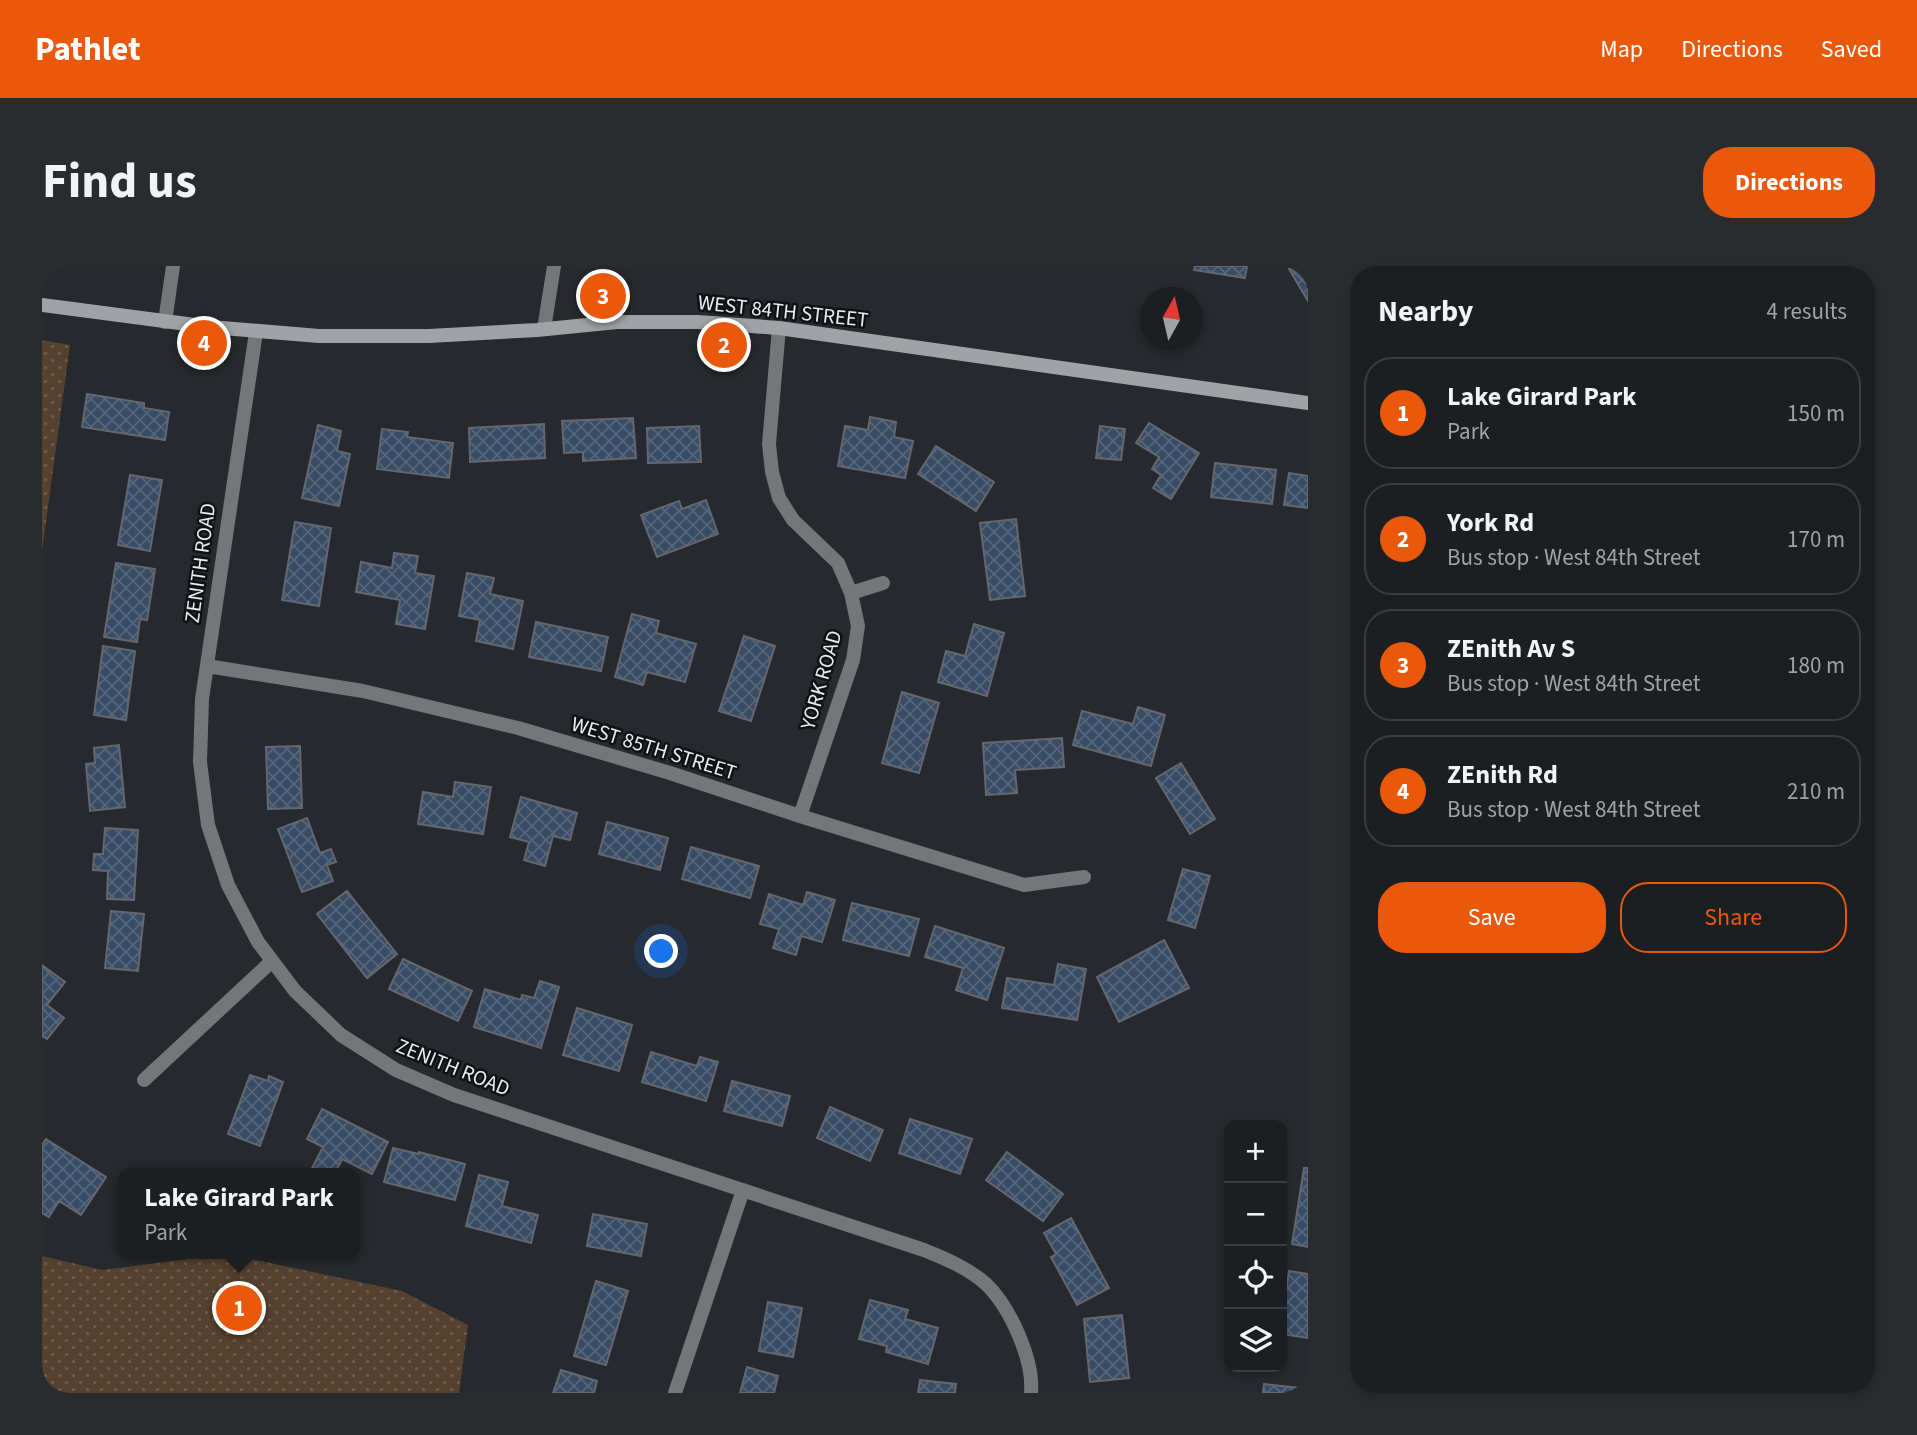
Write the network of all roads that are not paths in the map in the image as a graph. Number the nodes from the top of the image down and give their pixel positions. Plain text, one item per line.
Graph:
1 (173, 266) edge
2 (554, 266) edge
3 (42, 304) edge
4 (165, 322) junction
5 (779, 328) junction
6 (544, 329) junction
7 (256, 332) junction
8 (1308, 404) edge
9 (883, 583) dead end
10 (851, 593) junction
11 (207, 666) junction
12 (800, 816) junction
13 (1084, 877) dead end
14 (272, 961) junction
15 (144, 1080) dead end
16 (743, 1190) junction
17 (675, 1393) edge
18 (1031, 1393) edge

1 - 4 street
2 - 6 street
3 - 4 street, WEST 84TH STREET
4 - 7 street, WEST 84TH STREET
5 - 6 street, WEST 84TH STREET
5 - 8 street, WEST 84TH STREET
5 - 10 street, YORK ROAD
6 - 7 street, WEST 84TH STREET
7 - 11 street, ZENITH ROAD
9 - 10 street
10 - 12 street, YORK ROAD
11 - 12 street, WEST 85TH STREET
11 - 14 street, ZENITH ROAD
12 - 13 street, WEST 85TH STREET
14 - 15 street
14 - 16 street, ZENITH ROAD
16 - 17 street
16 - 18 street, ZENITH ROAD

